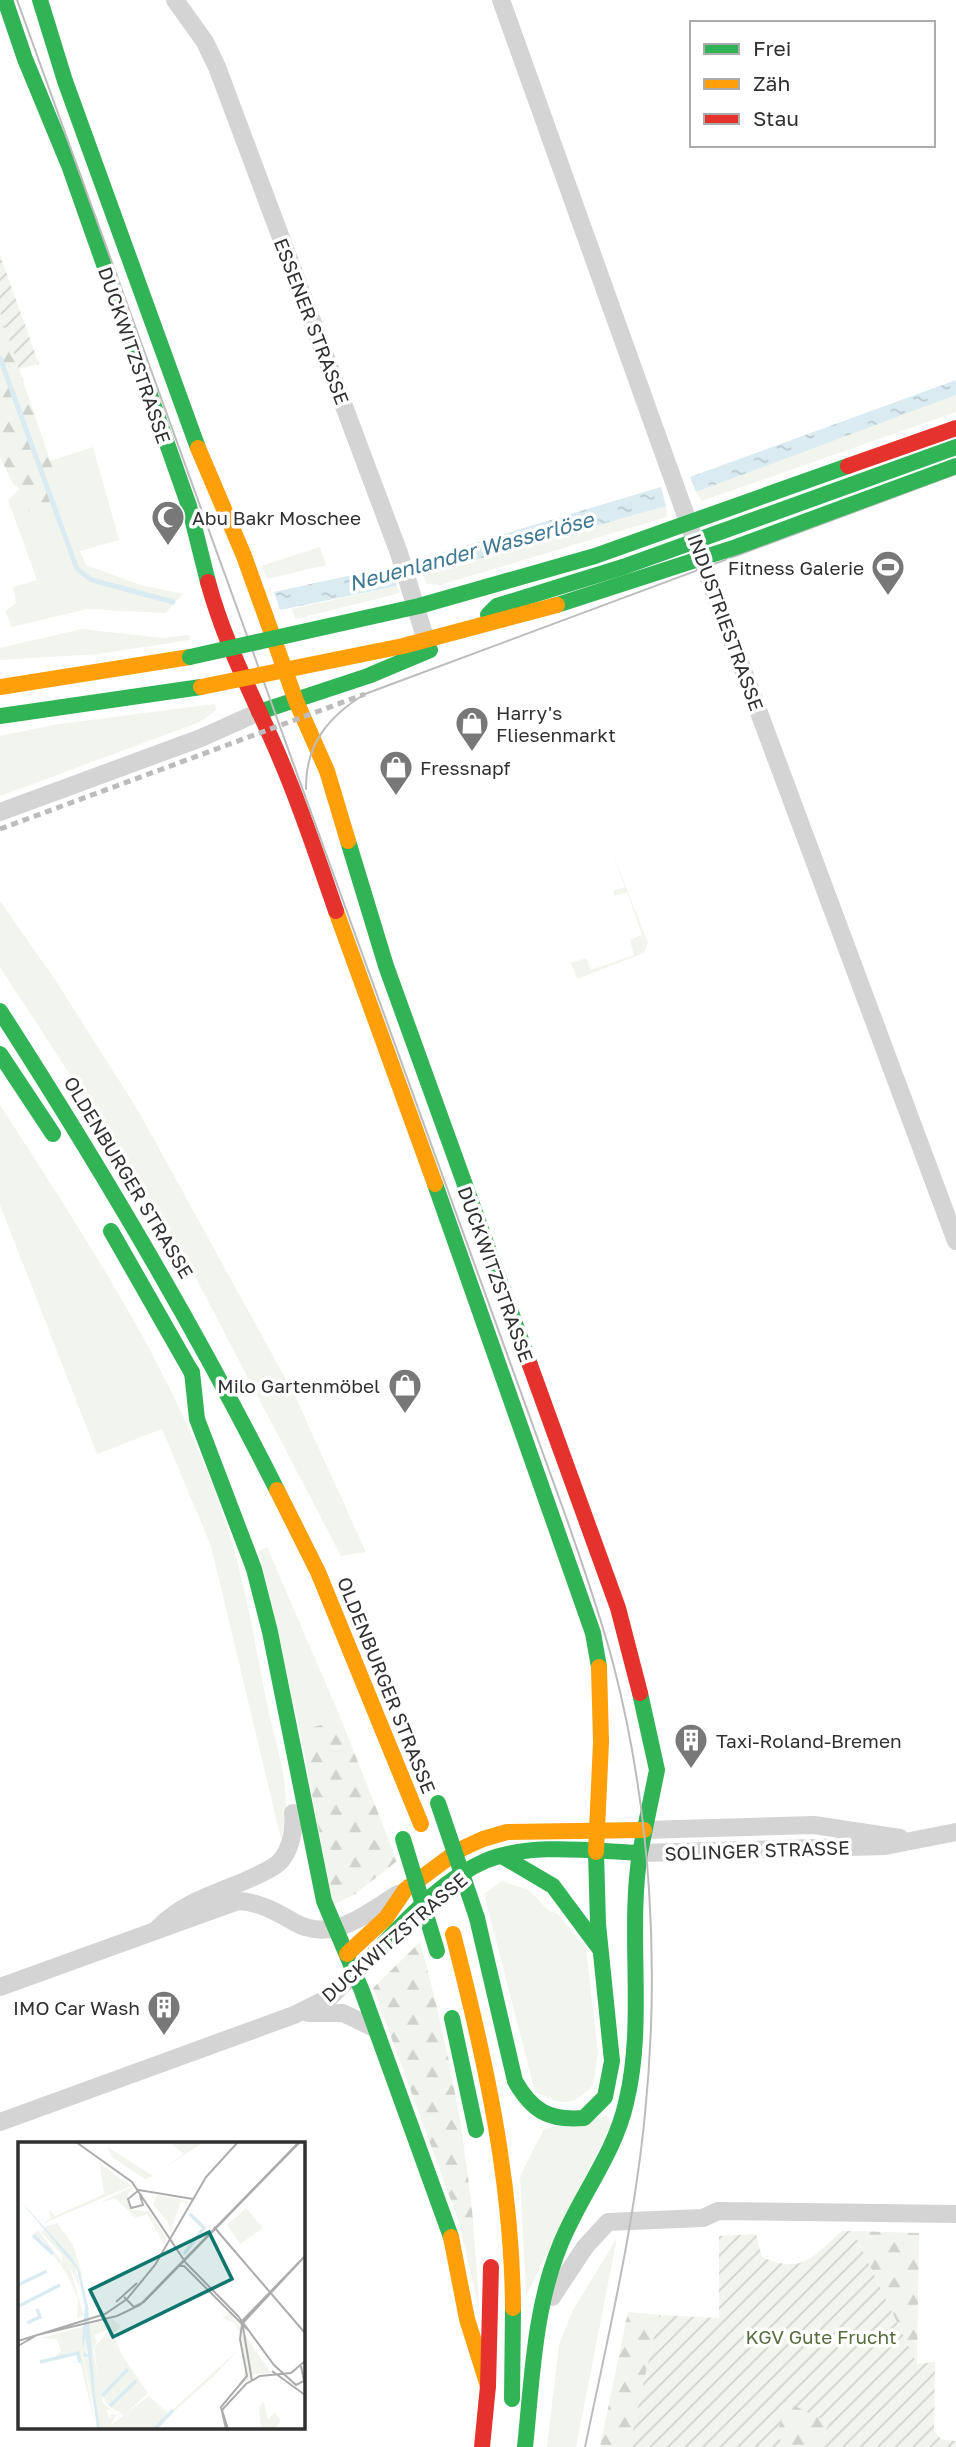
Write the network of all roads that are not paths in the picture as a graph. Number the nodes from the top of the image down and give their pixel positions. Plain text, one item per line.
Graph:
1 (5, 0) edge
2 (40, 0) edge
3 (175, 0) edge
4 (501, 0) edge
5 (956, 428) edge
6 (956, 447) edge
7 (956, 466) edge
8 (695, 541) junction
9 (429, 651) junction
10 (0, 687) edge
11 (296, 701) junction
12 (258, 712) junction
13 (0, 716) edge
14 (0, 812) edge
15 (0, 1011) edge
16 (0, 1054) edge
17 (65, 1153) dead end
18 (104, 1218) dead end
19 (956, 1241) edge
20 (192, 1372) junction
21 (210, 1405) dead end
22 (290, 1514) junction
23 (335, 1570) dead end
24 (293, 1734) junction
25 (436, 1797) dead end
26 (597, 1829) junction
27 (644, 1830) junction
28 (956, 1832) edge
29 (400, 1833) dead end
30 (917, 1840) junction
31 (596, 1852) junction
32 (640, 1853) junction
33 (502, 1856) junction
34 (405, 1890) junction
35 (157, 1929) junction
36 (336, 1930) junction
37 (600, 1950) junction
38 (347, 1954) junction
39 (438, 1958) dead end
40 (355, 1973) junction
41 (1, 1986) edge
42 (449, 2005) dead end
43 (294, 2015) junction
44 (376, 2030) junction
45 (0, 2122) edge
46 (480, 2150) dead end
47 (956, 2214) edge
48 (490, 2250) dead end
49 (543, 2302) junction
50 (488, 2386) junction
51 (511, 2414) dead end
52 (482, 2447) edge
53 (525, 2447) edge

1 - 12 main road, DUCKWITZSTRASSE
2 - 11 main road, DUCKWITZSTRASSE
3 - 9 street, ESSENER STRASSE
4 - 8 street, INDUSTRIESTRASSE
5 - 10 main road, bridge
6 - 8 main road
7 - 13 main road, bridge
8 - 9 main road
8 - 19 street, INDUSTRIESTRASSE
9 - 11 main road
11 - 12 main road
11 - 27 main road, DUCKWITZSTRASSE
12 - 14 street
12 - 26 main road, DUCKWITZSTRASSE
15 - 22 main road, OLDENBURGER STRASSE
16 - 17 main road
18 - 20 main road
20 - 21 main road
20 - 24 main road
22 - 23 main road
22 - 51 main road, OLDENBURGER STRASSE
24 - 35 street
24 - 36 main road
25 - 37 main road, bridge
26 - 27 main road, SOLINGER STRASSE
26 - 31 main road, DUCKWITZSTRASSE
26 - 34 main road, DUCKWITZSTRASSE
27 - 30 street, SOLINGER STRASSE
27 - 32 main road, DUCKWITZSTRASSE
28 - 30 street, SOLINGER STRASSE
29 - 39 main road, bridge
30 - 32 street, SOLINGER STRASSE
31 - 32 main road, SOLINGER STRASSE
31 - 33 main road, DUCKWITZSTRASSE
31 - 37 main road
32 - 49 main road, DUCKWITZSTRASSE
33 - 37 main road
33 - 40 main road, DUCKWITZSTRASSE
34 - 36 street, DUCKWITZSTRASSE
34 - 38 main road, DUCKWITZSTRASSE
35 - 36 street
35 - 41 street
36 - 38 main road
38 - 40 main road
40 - 43 street, DUCKWITZSTRASSE
40 - 44 main road
42 - 46 main road
43 - 44 street, DUCKWITZSTRASSE
43 - 45 street, DUCKWITZSTRASSE
44 - 50 main road
47 - 49 street
48 - 50 main road
49 - 53 main road, DUCKWITZSTRASSE
50 - 52 main road

